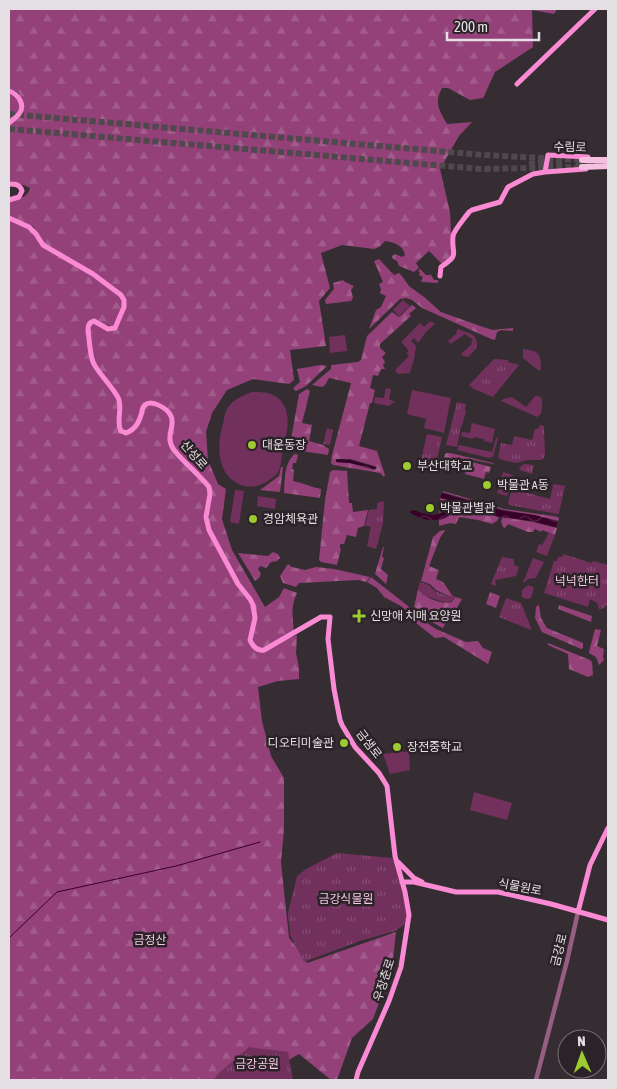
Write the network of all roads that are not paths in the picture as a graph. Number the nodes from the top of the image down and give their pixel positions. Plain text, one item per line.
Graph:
1 (594, 9) edge
2 (518, 84) dead end
3 (9, 91) edge
4 (9, 123) edge
5 (608, 160) edge
6 (608, 166) edge
7 (545, 172) junction
8 (9, 184) edge
9 (9, 200) edge
10 (9, 218) edge
11 (440, 276) dead end
12 (330, 617) joint
13 (608, 828) edge
14 (396, 861) junction
15 (402, 882) junction
16 (427, 885) junction
17 (578, 912) junction
18 (608, 920) edge
19 (356, 1080) edge
20 (536, 1080) edge

1 - 2 main road
3 - 4 main road
5 - 6 highway
5 - 7 main road, 수림로
6 - 7 main road, 수림로
7 - 11 main road, 수림로
8 - 9 main road
10 - 12 main road, 산성로
12 - 14 main road, 금샘로
13 - 17 main road, 금강로
14 - 15 main road, 금샘로
14 - 16 main road, 식물원로
15 - 16 main road, 식물원로
15 - 19 main road, 우장춘로
16 - 17 main road, 식물원로
17 - 18 main road, 식물원로
17 - 20 street, 금강로

